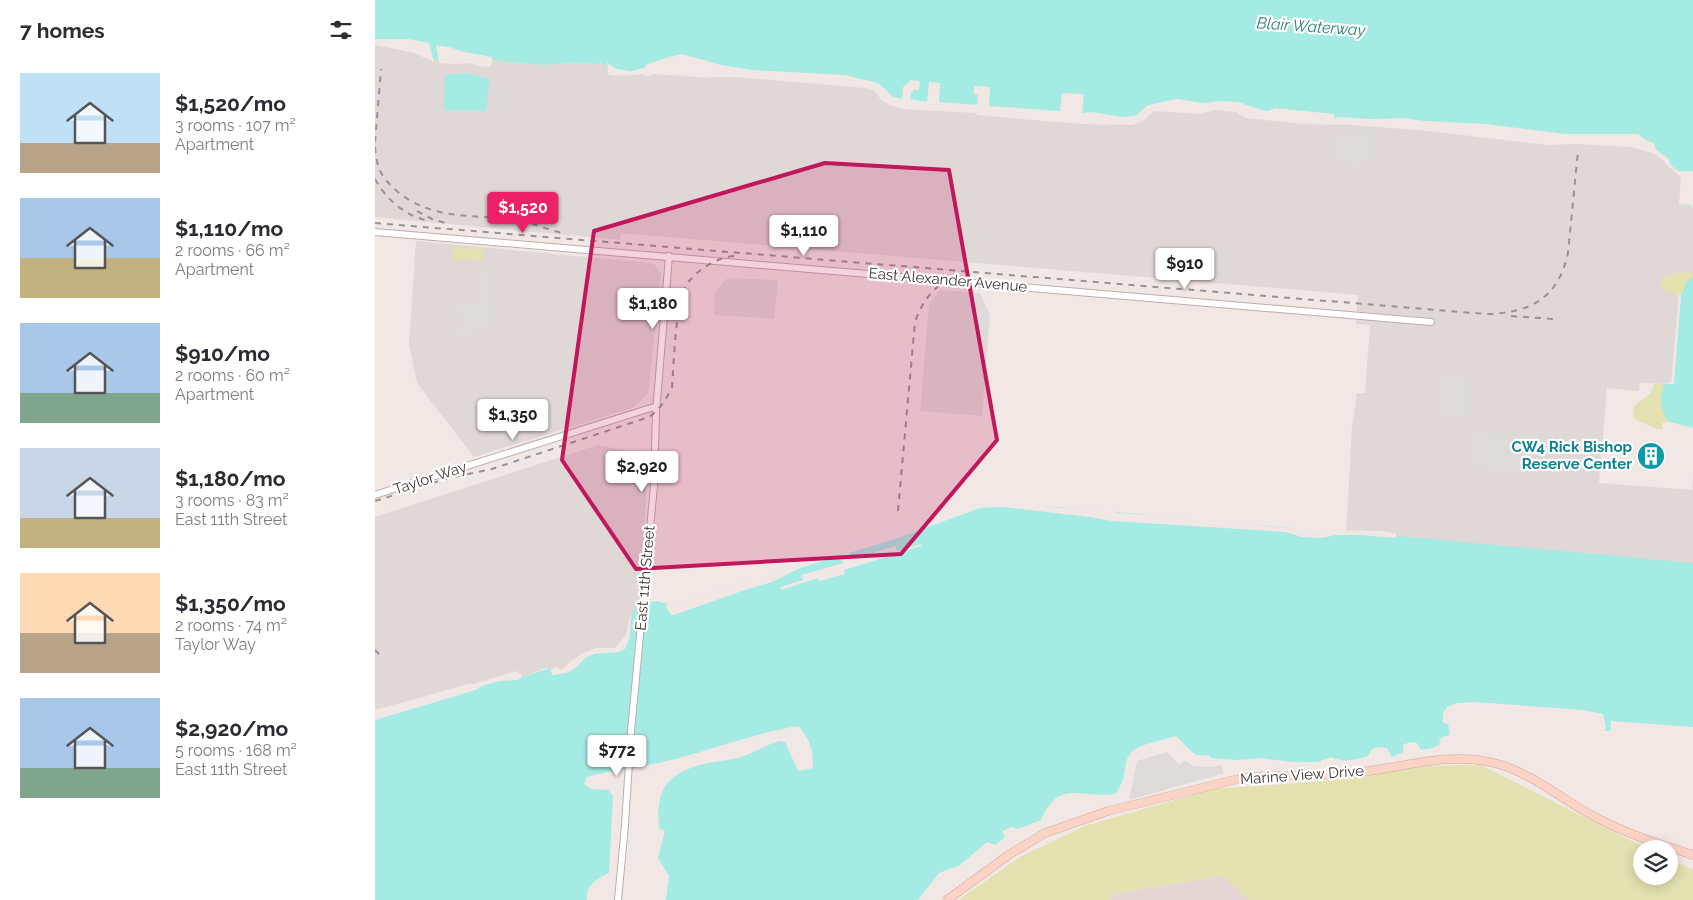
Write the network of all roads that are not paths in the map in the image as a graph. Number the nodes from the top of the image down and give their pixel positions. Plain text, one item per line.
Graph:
1 (375, 232) edge
2 (669, 256) junction
3 (1431, 322) dead end
4 (657, 406) junction
5 (375, 495) edge
6 (1693, 855) edge
7 (618, 900) edge
8 (947, 900) edge

1 - 2 street, East Alexander Avenue
2 - 3 street, East Alexander Avenue
2 - 4 street, East 11th Street
4 - 5 street, Taylor Way
4 - 7 street, East 11th Street
6 - 8 main road, Marine View Drive

